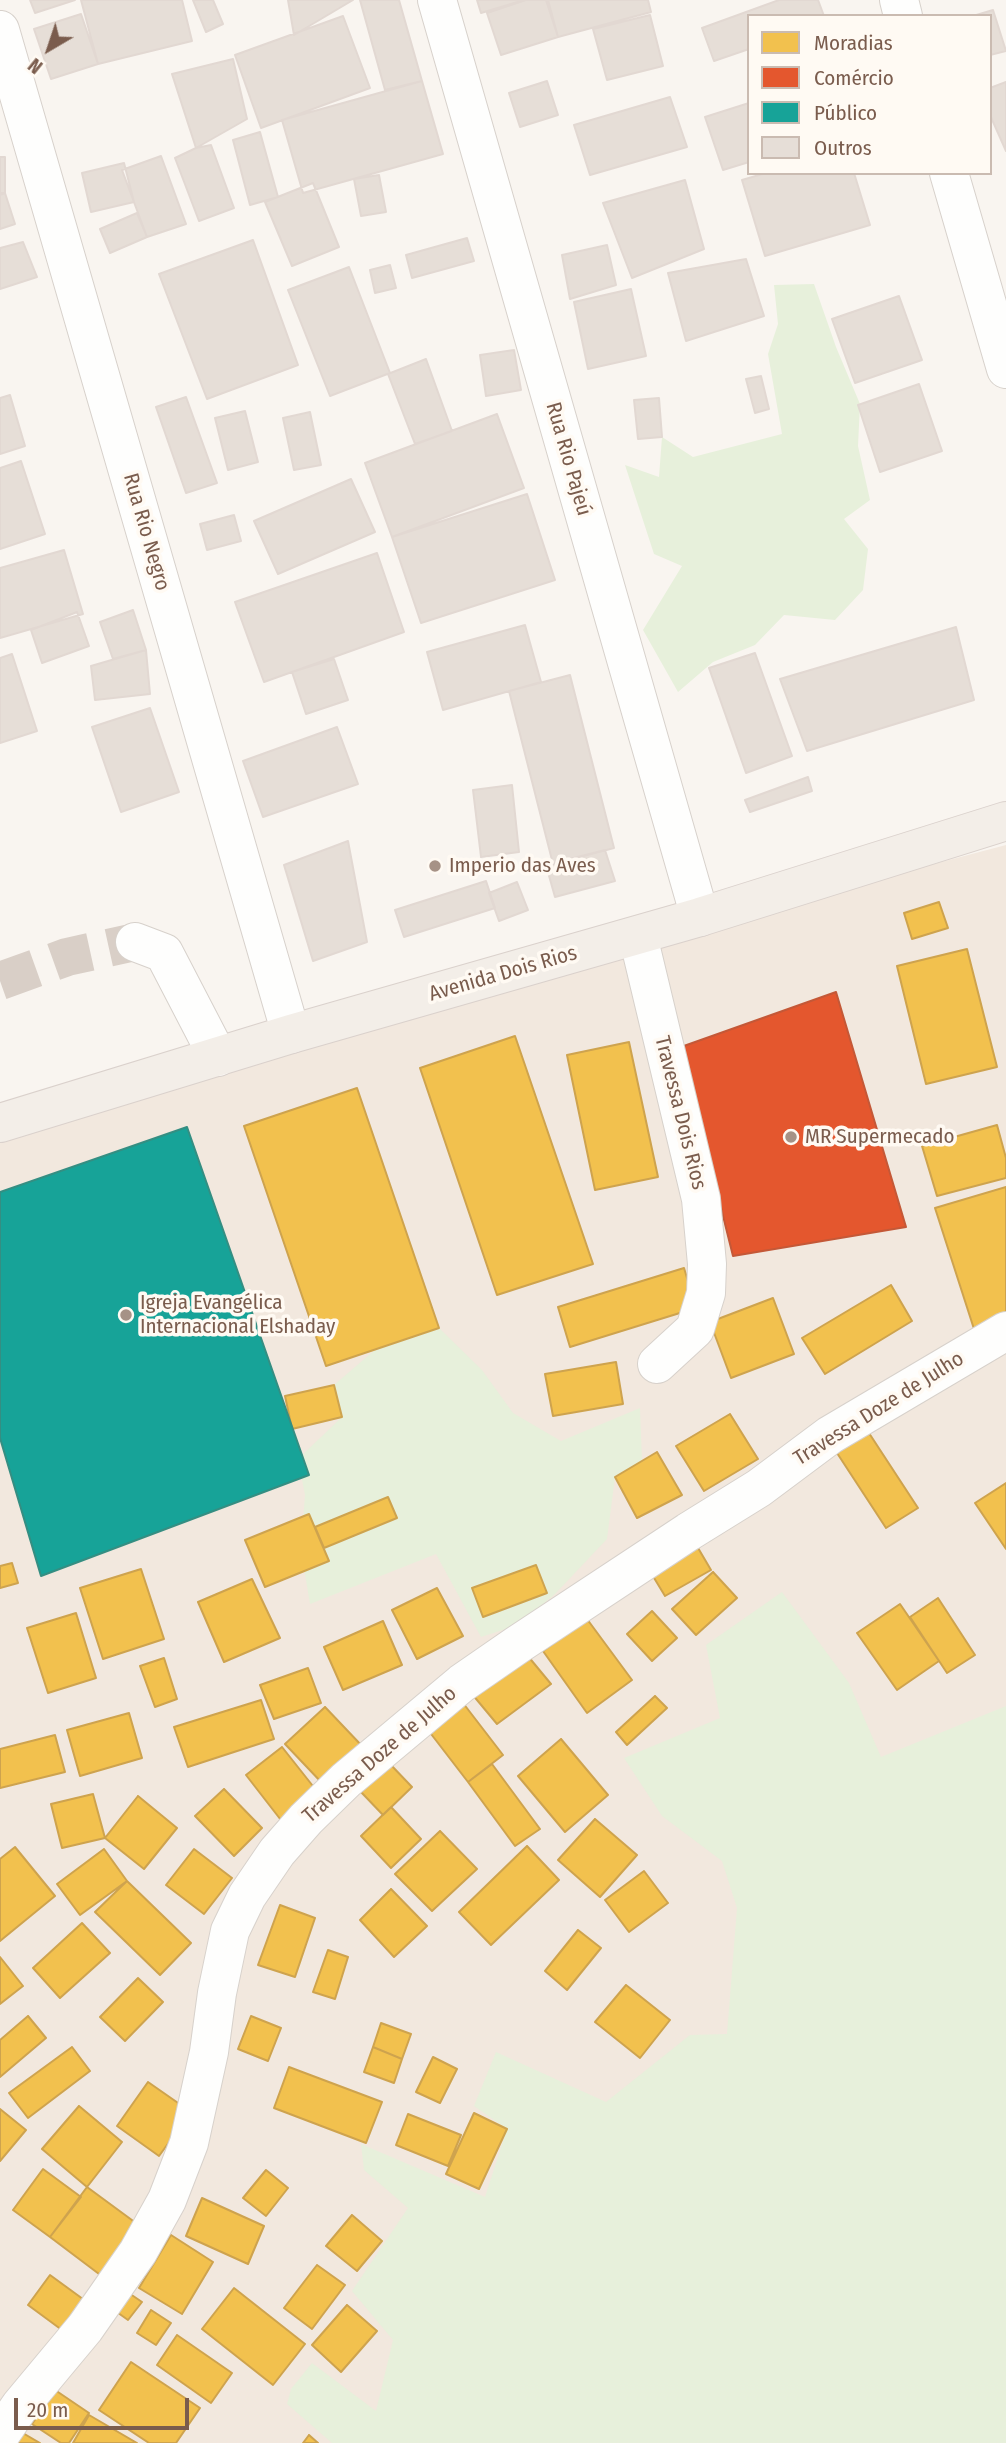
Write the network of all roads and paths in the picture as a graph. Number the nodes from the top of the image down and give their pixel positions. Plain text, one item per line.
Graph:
1 (437, 0) edge
2 (0, 30) edge
3 (950, 175) edge
4 (1006, 369) edge
5 (1006, 821) edge
6 (700, 918) junction
7 (638, 936) junction
8 (135, 942) tunnel mouth
9 (291, 1034) junction
10 (218, 1057) junction
11 (0, 1124) edge
12 (1006, 1331) edge
13 (657, 1364) dead end
14 (0, 2435) edge

1 - 6 street, Rua Rio Pajeú
2 - 9 street, Rua Rio Negro
3 - 4 street
5 - 6 main road, Avenida Dois Rios
6 - 7 main road, Avenida Dois Rios
7 - 9 main road, Avenida Dois Rios
7 - 13 street, Travessa Dois Rios
8 - 10 street
9 - 10 main road, Avenida Dois Rios
10 - 11 main road, Avenida Dois Rios
12 - 14 street, Travessa Doze de Julho

